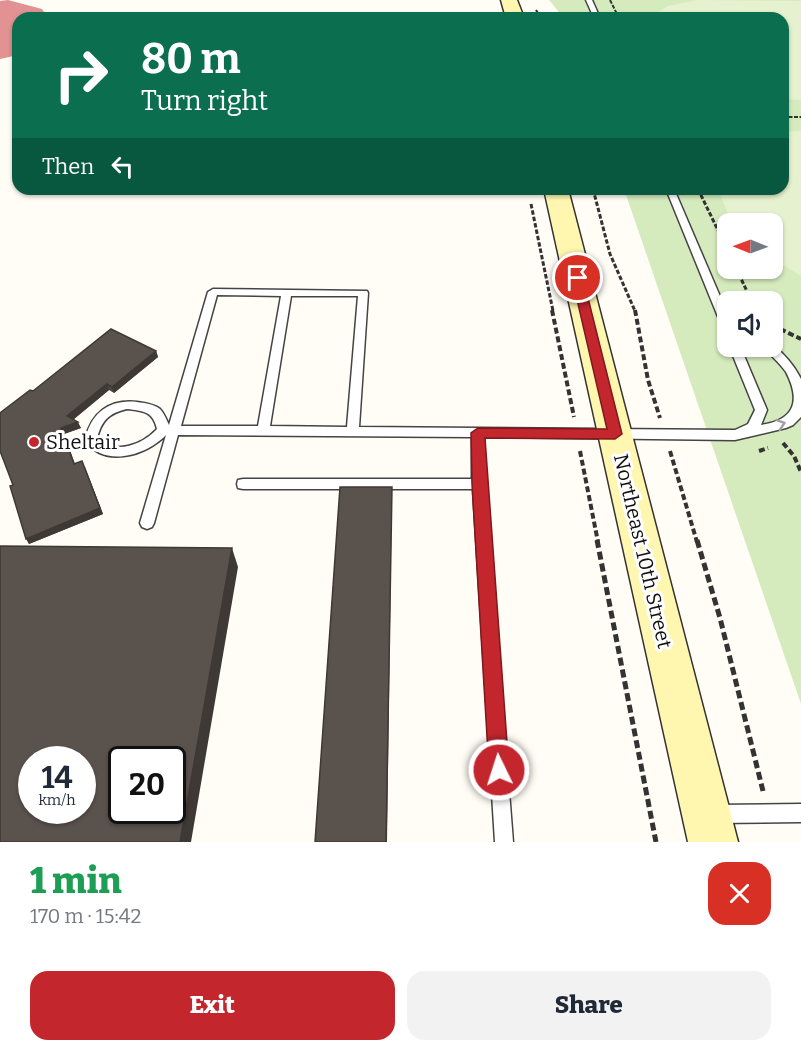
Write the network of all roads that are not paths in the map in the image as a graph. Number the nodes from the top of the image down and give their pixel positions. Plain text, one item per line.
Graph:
1 (543, 195) edge
2 (672, 195) edge
3 (286, 292) junction
4 (717, 302) edge
5 (739, 357) edge
6 (780, 357) edge
7 (801, 397) edge
8 (801, 402) edge
9 (169, 430) junction
10 (263, 431) junction
11 (750, 431) junction
12 (353, 432) junction
13 (478, 433) junction
14 (615, 434) junction
15 (243, 484) dead end
16 (479, 484) junction
17 (147, 523) dead end
18 (801, 813) edge
19 (709, 828) edge
20 (504, 842) edge

1 - 14 street, Northeast 10th Street
2 - 4 lane
3 - 9 lane
3 - 10 lane
3 - 12 lane
5 - 11 lane
6 - 7 lane
11 -> 8 lane
9 - 9 lane
9 - 10 lane
9 - 17 lane
10 - 12 lane
11 - 14 lane
12 - 13 lane
13 - 14 lane
13 - 16 lane
14 - 19 street, Northeast 10th Street
15 - 16 lane
16 - 20 lane
18 - 19 lane

